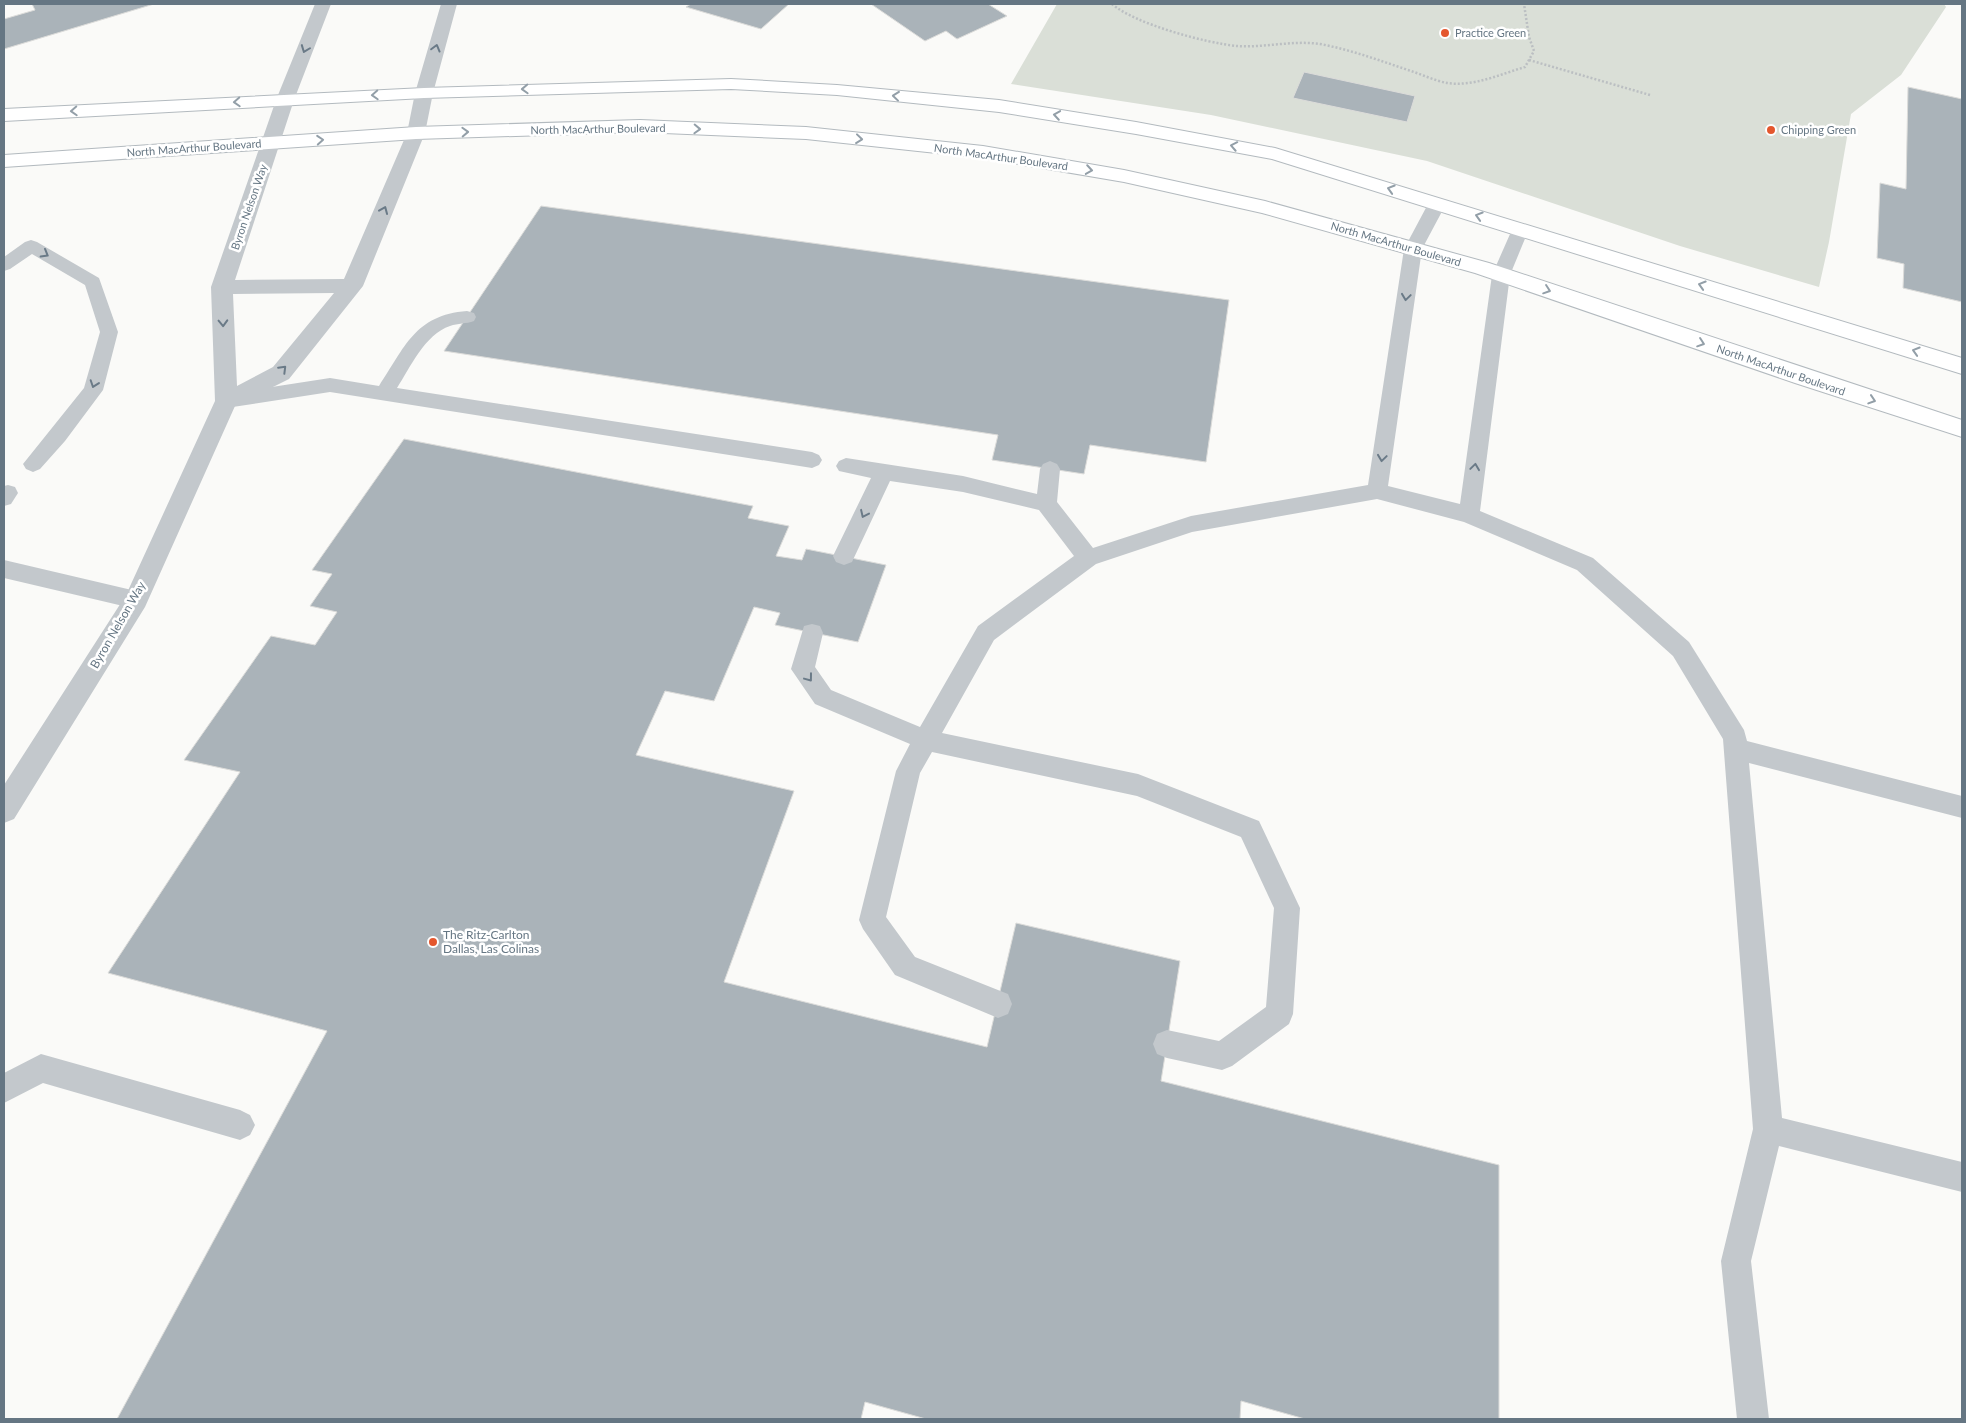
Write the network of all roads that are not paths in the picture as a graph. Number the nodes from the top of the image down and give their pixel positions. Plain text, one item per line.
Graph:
1 (323, 4) edge
2 (449, 4) edge
3 (424, 93) junction
4 (285, 100) junction
5 (4, 115) edge
6 (416, 133) junction
7 (271, 143) junction
8 (4, 161) edge
9 (1437, 204) junction
10 (1520, 229) junction
11 (1412, 249) junction
12 (4, 265) edge
13 (1501, 275) junction
14 (352, 286) junction
15 (222, 287) junction
16 (467, 316) dead end
17 (1962, 366) edge
18 (384, 393) junction
19 (226, 401) junction
20 (1962, 429) edge
21 (812, 460) dead end
22 (33, 464) dead end
23 (846, 466) dead end
24 (1050, 469) dead end
25 (884, 471) junction
26 (1377, 492) junction
27 (1046, 504) junction
28 (1469, 515) junction
29 (844, 556) dead end
30 (1088, 558) junction
31 (4, 569) edge
32 (136, 600) junction
33 (812, 632) dead end
34 (926, 740) junction
35 (1736, 749) junction
36 (1962, 807) edge
37 (4, 810) edge
38 (998, 1004) dead end
39 (1167, 1044) dead end
40 (4, 1089) edge
41 (240, 1125) dead end
42 (1768, 1129) junction
43 (1962, 1177) edge
44 (1752, 1419) edge

1 -> 4 street, Byron Nelson Way
3 -> 2 street
3 -> 4 main road
3 - 6 street
9 -> 3 main road
4 -> 5 main road
4 - 7 street, Byron Nelson Way
7 -> 6 main road, North MacArthur Boulevard
6 -> 11 main road, North MacArthur Boulevard
14 -> 6 street
7 - 8 main road, North MacArthur Boulevard
7 - 15 street, Byron Nelson Way
10 -> 9 main road
9 - 11 lane
10 - 13 lane
17 -> 10 main road
11 - 13 main road, North MacArthur Boulevard
11 -> 26 lane
12 -> 22 lane
13 -> 20 main road, North MacArthur Boulevard
28 -> 13 lane
14 - 15 street
19 -> 14 street
15 -> 19 street, Byron Nelson Way
16 - 18 lane
18 - 19 lane
18 - 21 lane
19 - 32 street, Byron Nelson Way
23 - 25 lane
24 - 27 lane
25 - 27 lane
25 -> 29 lane
26 - 28 lane
26 - 30 lane
27 - 30 lane
28 - 35 lane
30 - 34 lane
31 - 32 lane
32 - 37 street, Byron Nelson Way
33 -> 34 lane
34 - 38 lane
34 - 39 lane
35 - 36 lane
35 - 42 lane
40 - 41 lane
42 - 43 lane
42 - 44 lane

